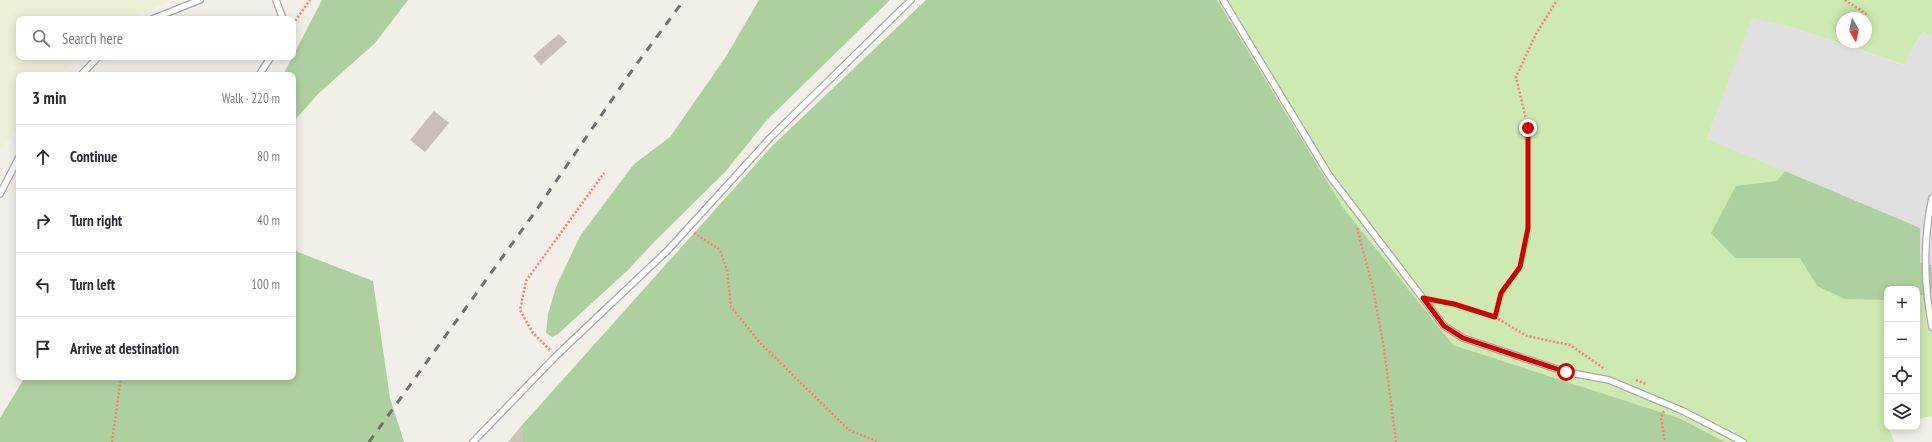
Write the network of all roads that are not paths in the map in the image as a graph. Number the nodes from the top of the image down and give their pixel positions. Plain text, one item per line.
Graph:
1 (200, 0) edge
2 (276, 0) edge
3 (911, 0) edge
4 (1223, 0) edge
5 (160, 16) edge
6 (282, 16) edge
7 (95, 60) edge
8 (269, 60) edge
9 (84, 72) edge
10 (261, 72) edge
11 (16, 163) edge
12 (0, 194) edge
13 (1932, 198) edge
14 (1932, 327) edge
15 (473, 442) edge
16 (1743, 442) edge

1 - 5 lane
2 - 6 lane
3 - 15 lane
4 - 16 lane
7 - 9 lane
8 - 10 lane
11 - 12 lane
13 - 14 lane

